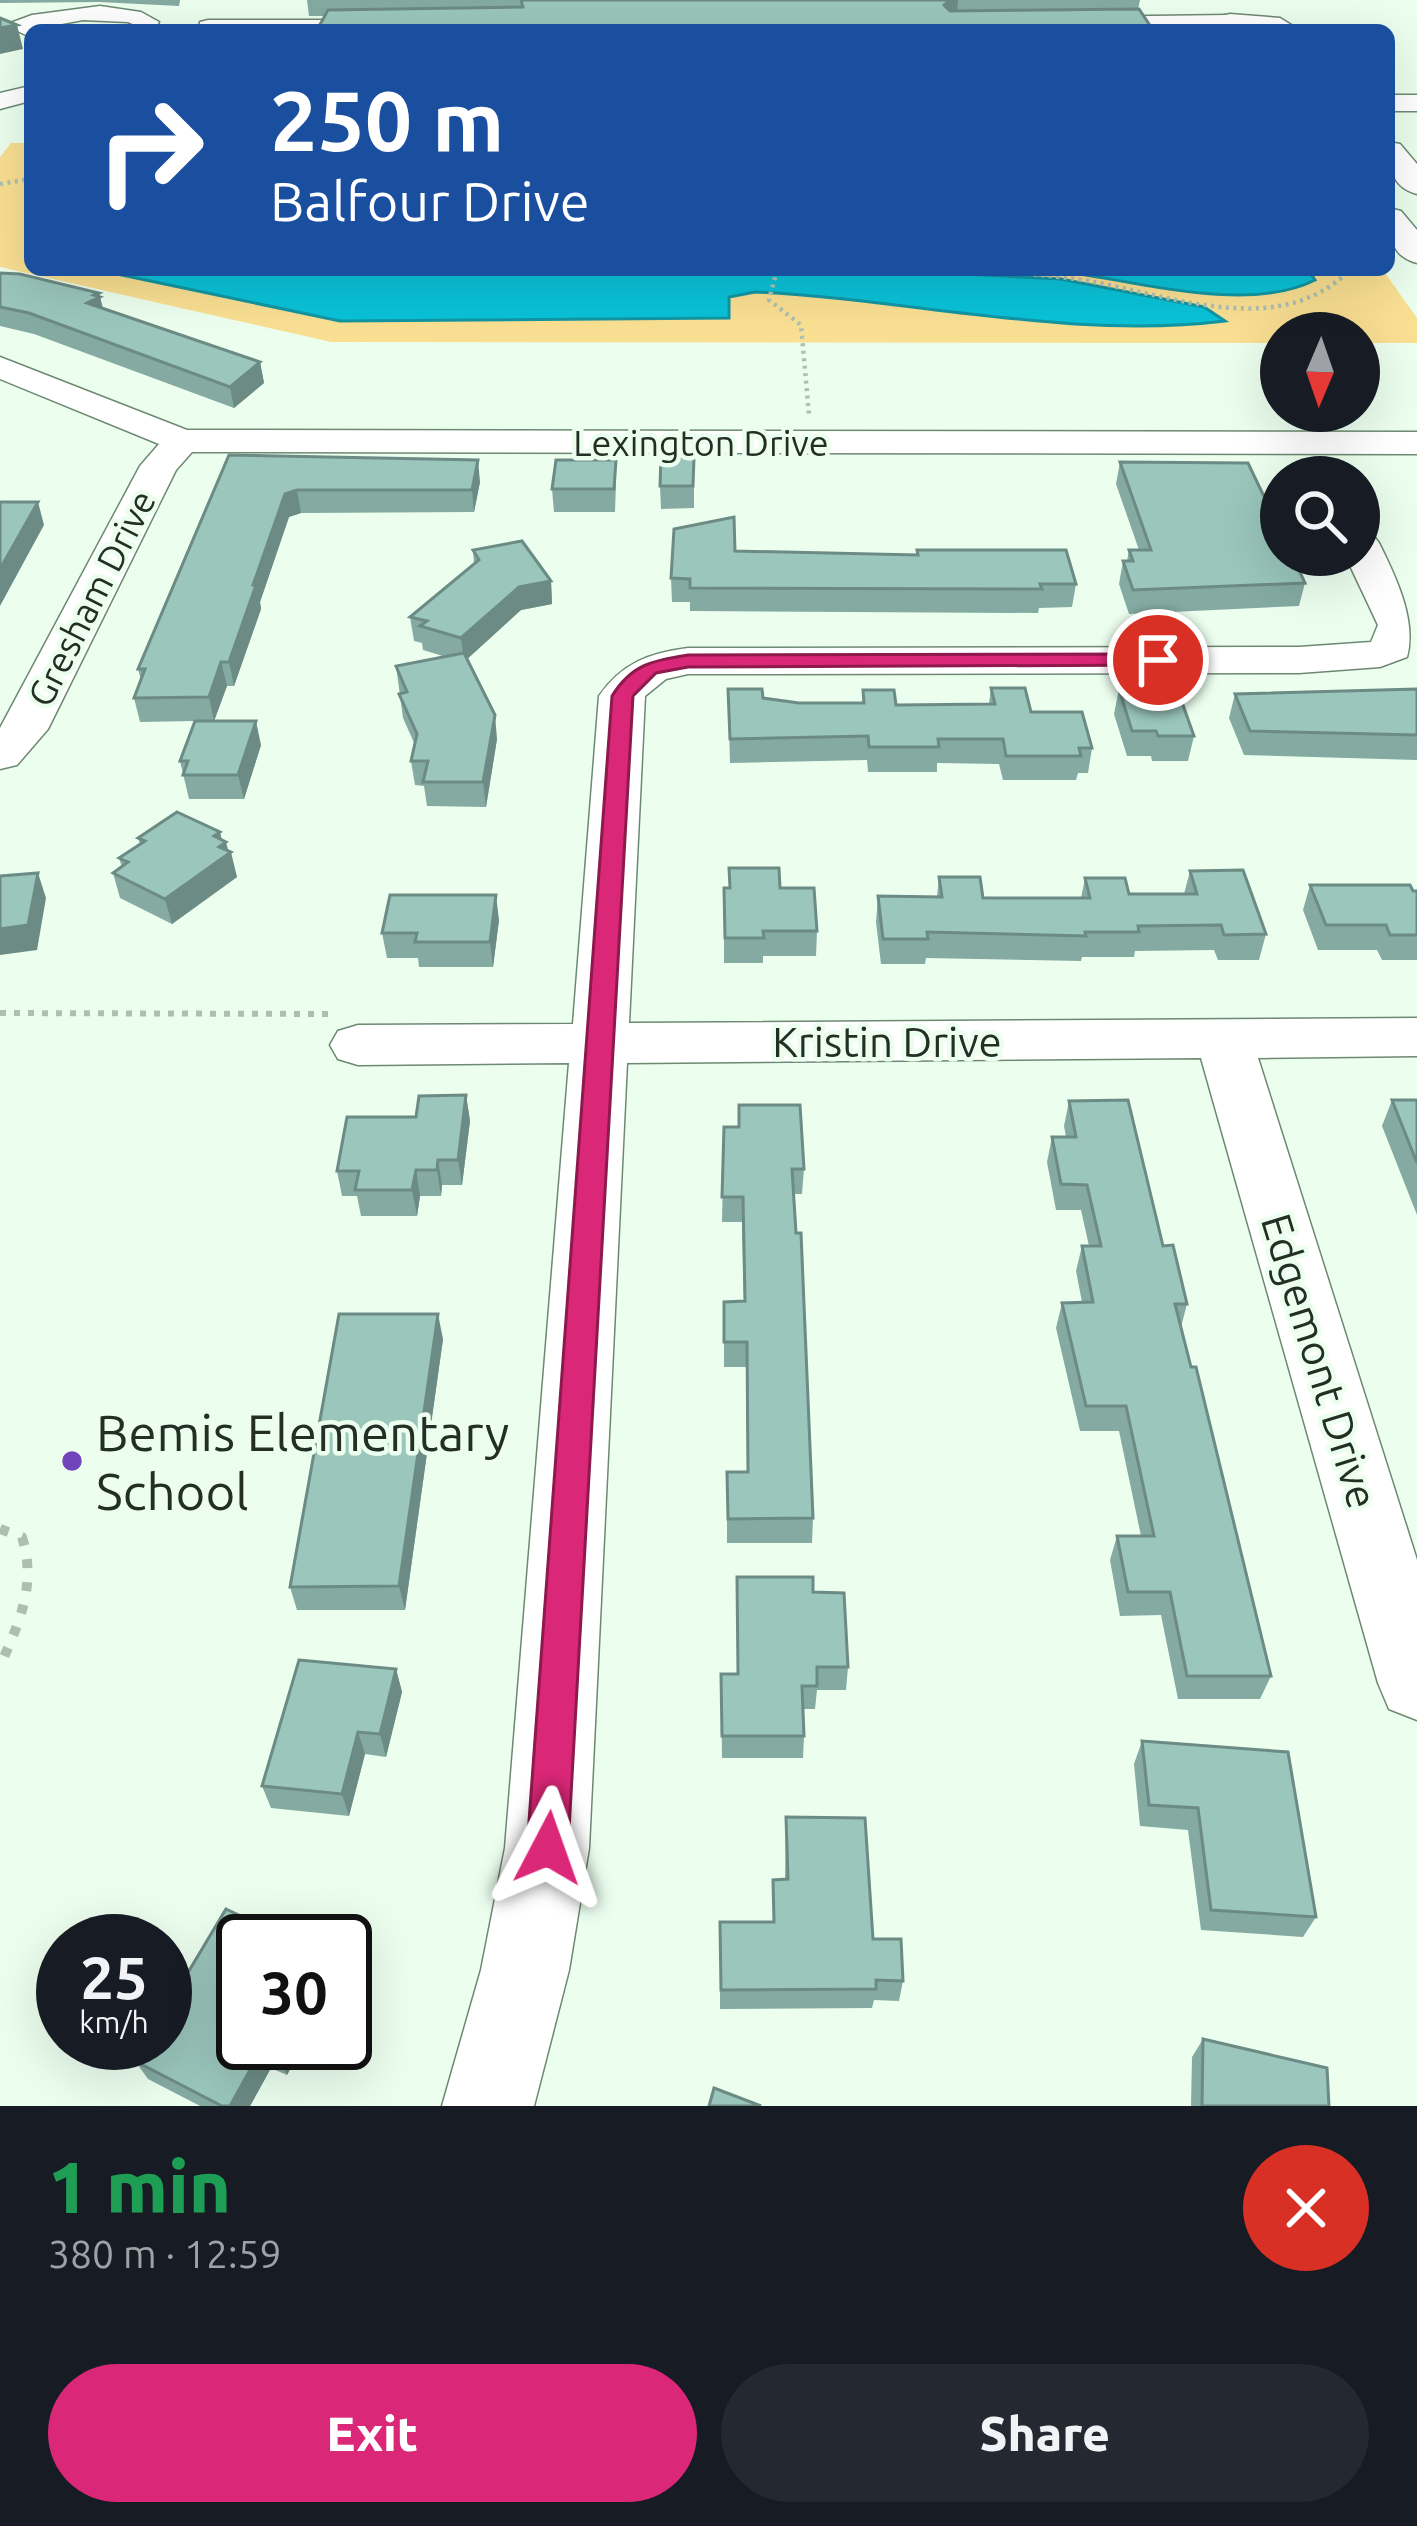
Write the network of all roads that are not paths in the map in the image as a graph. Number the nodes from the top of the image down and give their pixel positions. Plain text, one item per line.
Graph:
1 (229, 0) edge
2 (1154, 0) edge
3 (1258, 0) edge
4 (1227, 17) edge
5 (1171, 23) junction
6 (147, 24) edge
7 (210, 24) edge
8 (1106, 24) edge
9 (1261, 24) edge
10 (1278, 24) edge
11 (24, 28) edge
12 (1395, 157) edge
13 (1416, 180) edge
14 (1395, 225) edge
15 (1417, 252) edge
16 (0, 367) edge
17 (182, 441) junction
18 (1307, 443) junction
19 (1417, 443) edge
20 (1314, 456) edge
21 (1375, 576) edge
22 (0, 754) edge
23 (352, 1029) road end
24 (1417, 1037) edge
25 (1224, 1038) junction
26 (602, 1043) junction
27 (1412, 1653) edge
28 (488, 2106) edge

1 - 7 street
2 - 5 street
3 - 10 main road
4 - 5 street
4 - 9 main road
5 - 8 street
6 - 11 street
12 - 13 main road
14 - 15 main road
16 - 17 street, Lexington Drive
17 - 18 street, Lexington Drive
17 - 22 street, Gresham Drive
18 - 19 street, Lexington Drive
18 - 20 street
21 - 26 street
23 - 26 street, Kristin Drive
24 - 25 street, Kristin Drive
25 - 26 street, Kristin Drive
25 - 27 street, Edgemont Drive
26 - 28 street

